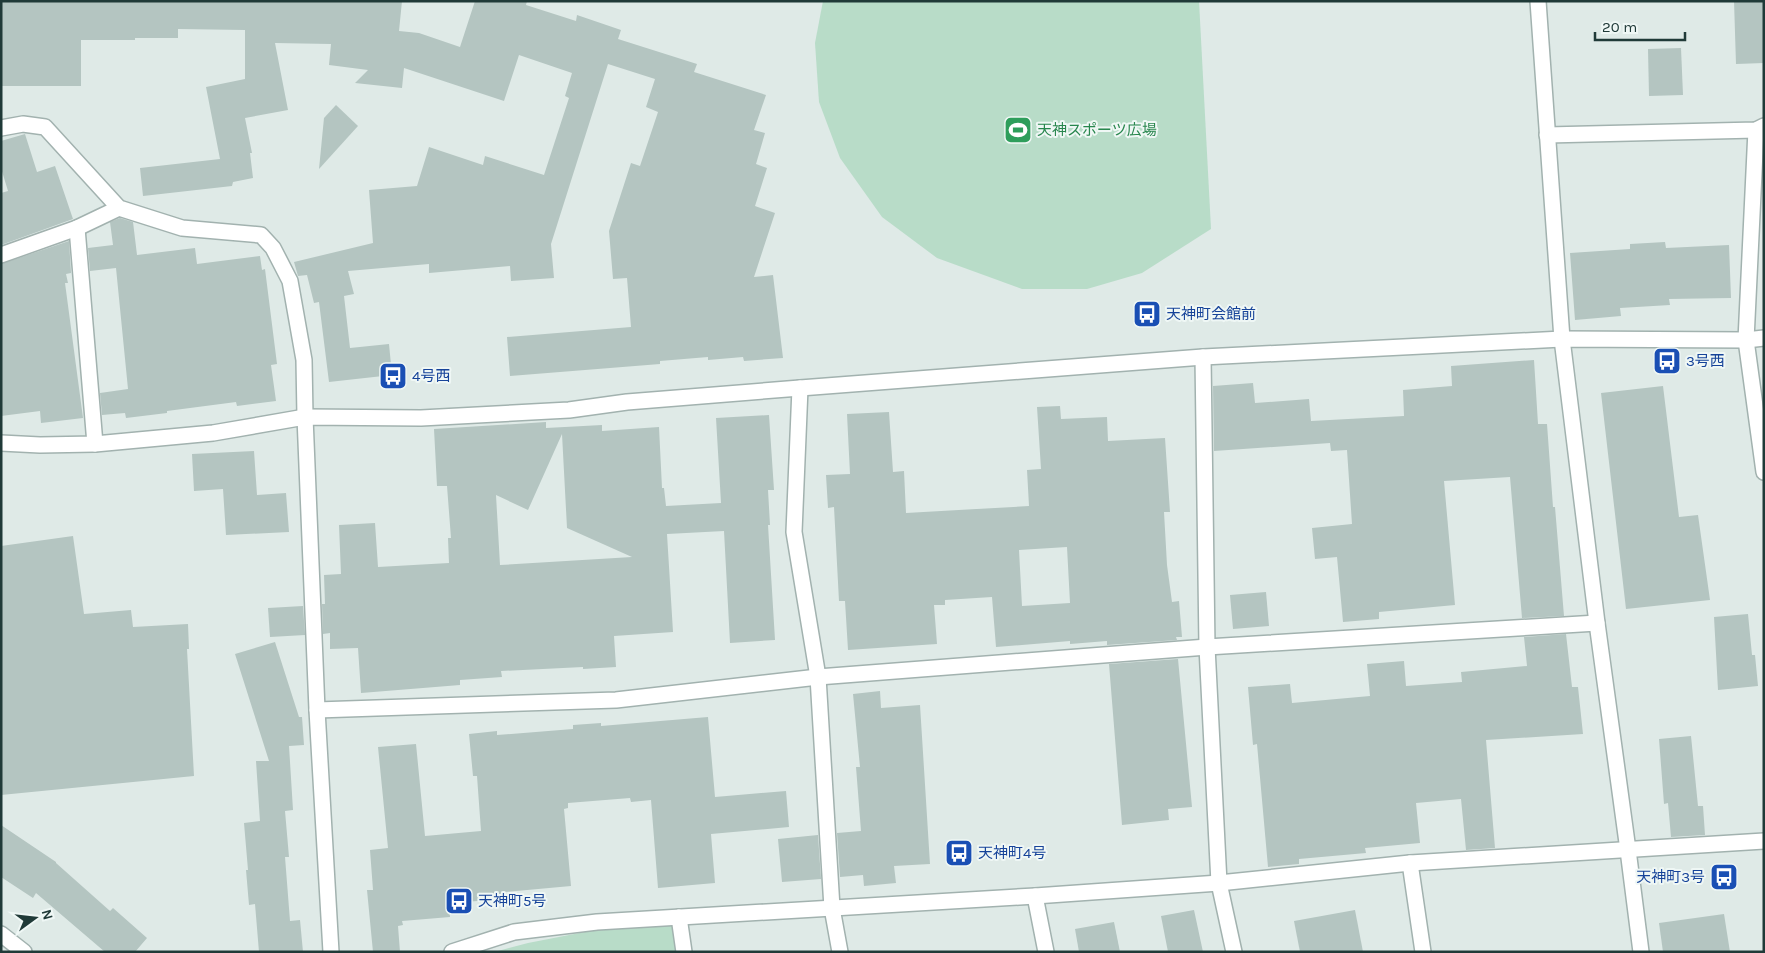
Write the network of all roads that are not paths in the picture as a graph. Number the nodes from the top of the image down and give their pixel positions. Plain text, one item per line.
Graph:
1 (1538, 1) edge
2 (1, 128) edge
3 (1760, 128) edge
4 (1547, 135) junction
5 (120, 208) junction
6 (77, 228) junction
7 (1, 255) edge
8 (1764, 338) edge
9 (1562, 339) junction
10 (1746, 340) junction
11 (1203, 357) junction
12 (800, 388) junction
13 (305, 417) junction
14 (1, 443) edge
15 (95, 444) junction
16 (1764, 472) edge
17 (1597, 623) junction
18 (1206, 648) junction
19 (818, 677) junction
20 (317, 710) junction
21 (1764, 842) edge
22 (1628, 850) junction
23 (1410, 863) junction
24 (1219, 883) junction
25 (1036, 896) junction
26 (832, 908) junction
27 (679, 917) junction
28 (1, 934) edge
29 (24, 952) edge
30 (330, 952) edge
31 (452, 952) edge
32 (684, 952) edge
33 (840, 952) edge
34 (1046, 952) edge
35 (1234, 952) edge
36 (1423, 952) edge
37 (1641, 952) edge

1 - 4 street
2 - 5 street
3 - 4 street
3 - 10 street
4 - 9 street
5 - 6 street
5 - 13 street
6 - 7 street
6 - 15 street
8 - 10 street
9 - 10 street
9 - 11 street
9 - 17 street
10 - 16 street
11 - 12 street
11 - 18 street
12 - 13 street
12 - 19 street
13 - 15 street
13 - 20 street
14 - 15 street
17 - 18 street
17 - 22 street
18 - 19 street
18 - 24 street
19 - 20 street
19 - 26 street
20 - 30 street
21 - 22 street
22 - 23 street
22 - 37 street
23 - 24 street
23 - 36 street
24 - 25 street
24 - 35 street
25 - 26 street
25 - 34 street
26 - 27 street
26 - 33 street
27 - 31 street
27 - 32 street
28 - 29 street

